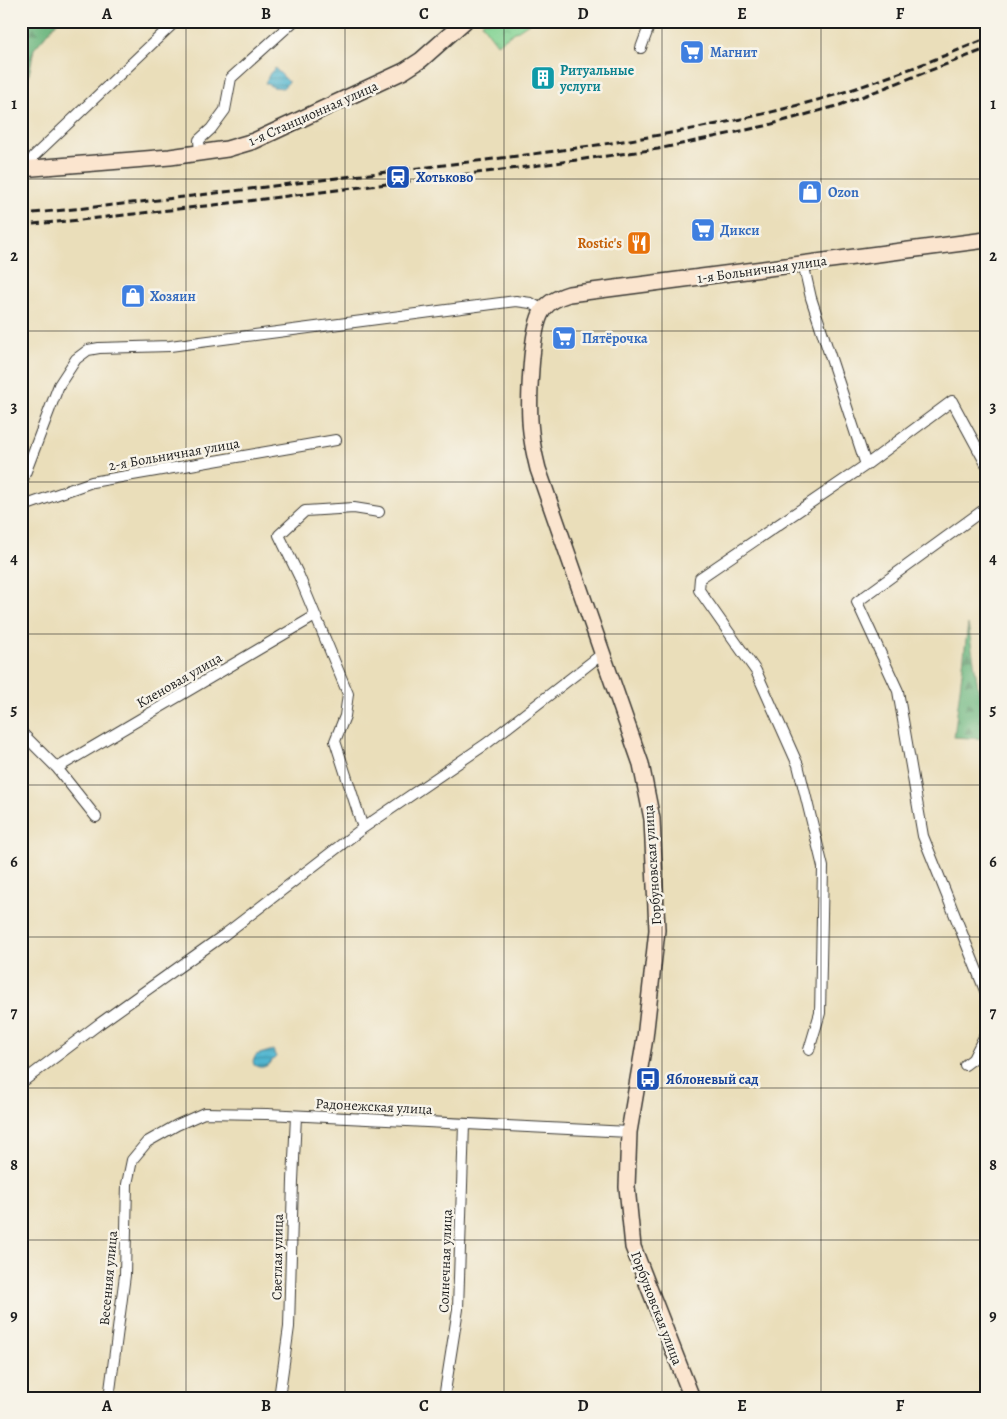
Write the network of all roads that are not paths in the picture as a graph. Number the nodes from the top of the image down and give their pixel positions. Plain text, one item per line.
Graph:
1 (176, 21) edge
2 (294, 21) edge
3 (465, 21) edge
4 (651, 21) edge
5 (641, 48) dead end
6 (200, 154) junction
7 (24, 169) edge
8 (986, 240) edge
9 (803, 263) junction
10 (543, 310) junction
11 (336, 440) dead end
12 (986, 464) edge
13 (866, 465) junction
14 (21, 484) edge
15 (21, 507) edge
16 (986, 508) edge
17 (379, 512) dead end
18 (315, 616) junction
19 (602, 654) junction
20 (21, 732) edge
21 (57, 768) junction
22 (96, 817) dead end
23 (362, 828) junction
24 (986, 993) edge
25 (986, 1033) edge
26 (809, 1050) dead end
27 (965, 1065) dead end
28 (21, 1083) edge
29 (296, 1116) junction
30 (464, 1124) junction
31 (629, 1132) junction
32 (132, 1160) joint
33 (691, 1397) edge
34 (109, 1398) edge
35 (279, 1398) edge
36 (444, 1398) edge

1 - 7 street
2 - 6 street
3 - 6 main road, 1-я Станционная улица
4 - 5 street
6 - 7 main road, 1-я Станционная улица
8 - 9 main road, 1-я Больничная улица
9 - 10 main road, 1-я Больничная улица
9 - 13 street
10 - 14 street
10 - 19 main road, Горбуновская улица
11 - 15 street, 2-я Больничная улица
12 - 13 street
13 - 26 street
16 - 24 street
17 - 18 street
18 - 21 street, Кленовая улица
18 - 23 street
19 - 23 street
19 - 31 main road, Горбуновская улица
20 - 21 street
21 - 22 street
23 - 28 street
25 - 27 street
29 - 30 street, Радонежская улица
29 - 32 street, Радонежская улица
29 - 35 street, Светлая улица
30 - 31 street, Радонежская улица
30 - 36 street, Солнечная улица
31 - 33 main road, Горбуновская улица
32 - 34 street, Весенняя улица

